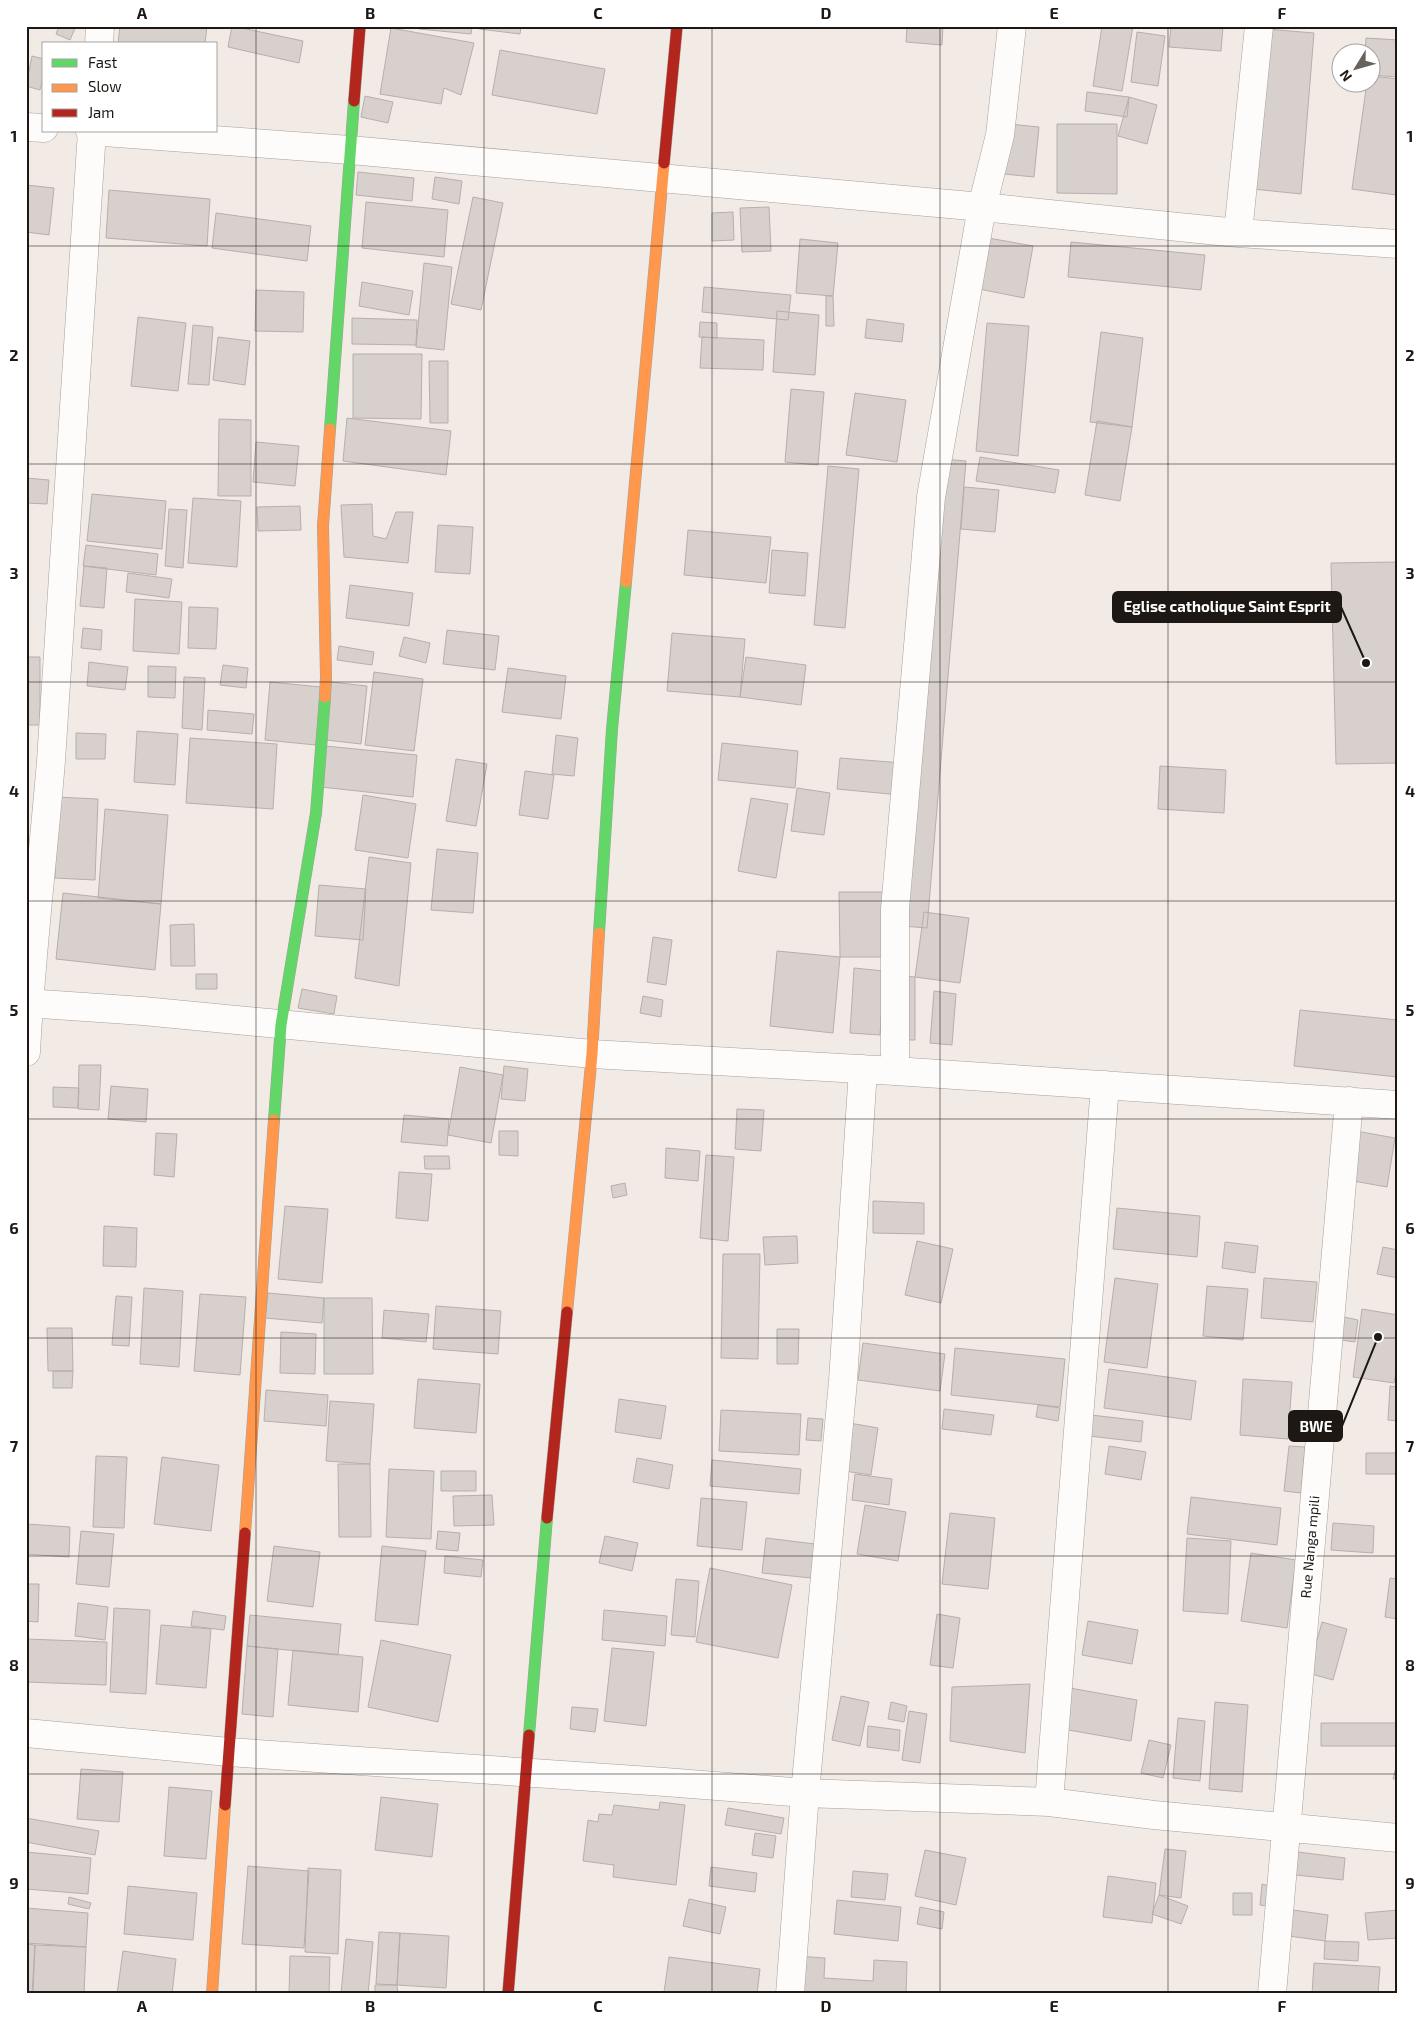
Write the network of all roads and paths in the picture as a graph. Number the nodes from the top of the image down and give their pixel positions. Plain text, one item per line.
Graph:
1 (100, 26) edge
2 (360, 26) edge
3 (677, 26) edge
4 (1012, 26) edge
5 (1260, 26) edge
6 (99, 42) edge
7 (26, 127) edge
8 (42, 128) edge
9 (91, 132) edge
10 (105, 132) edge
11 (350, 150) junction
12 (663, 178) junction
13 (982, 207) junction
14 (1238, 233) junction
15 (1398, 244) edge
16 (27, 1003) edge
17 (281, 1025) junction
18 (26, 1052) edge
19 (592, 1054) junction
20 (863, 1070) junction
21 (895, 1071) junction
22 (1105, 1085) junction
23 (1349, 1101) junction
24 (1398, 1105) edge
25 (26, 1733) edge
26 (229, 1752) junction
27 (528, 1772) junction
28 (804, 1793) junction
29 (1049, 1802) junction
30 (1286, 1828) junction
31 (1398, 1838) edge
32 (212, 1994) edge
33 (508, 1994) edge
34 (790, 1994) edge
35 (1272, 1994) edge

1 - 6 street
2 - 11 street
3 - 12 street
4 - 13 street
5 - 14 street
7 - 8 street
9 - 16 street
10 - 11 street
11 - 12 street
11 - 17 street
12 - 13 street
12 - 19 street
13 - 14 street
13 - 21 street
14 - 15 street
16 - 17 street
16 - 18 street
17 - 19 street
17 - 26 street
19 - 20 street
19 - 27 street
20 - 21 street
20 - 28 street
21 - 22 street
22 - 23 street
22 - 29 street
23 - 24 street
23 - 30 street, Rue Nanga mpili
25 - 26 street
26 - 27 street
26 - 32 street
27 - 28 street
27 - 33 street
28 - 29 street
28 - 34 street
29 - 30 street
30 - 31 street
30 - 35 street, Rue Nanga mpili

